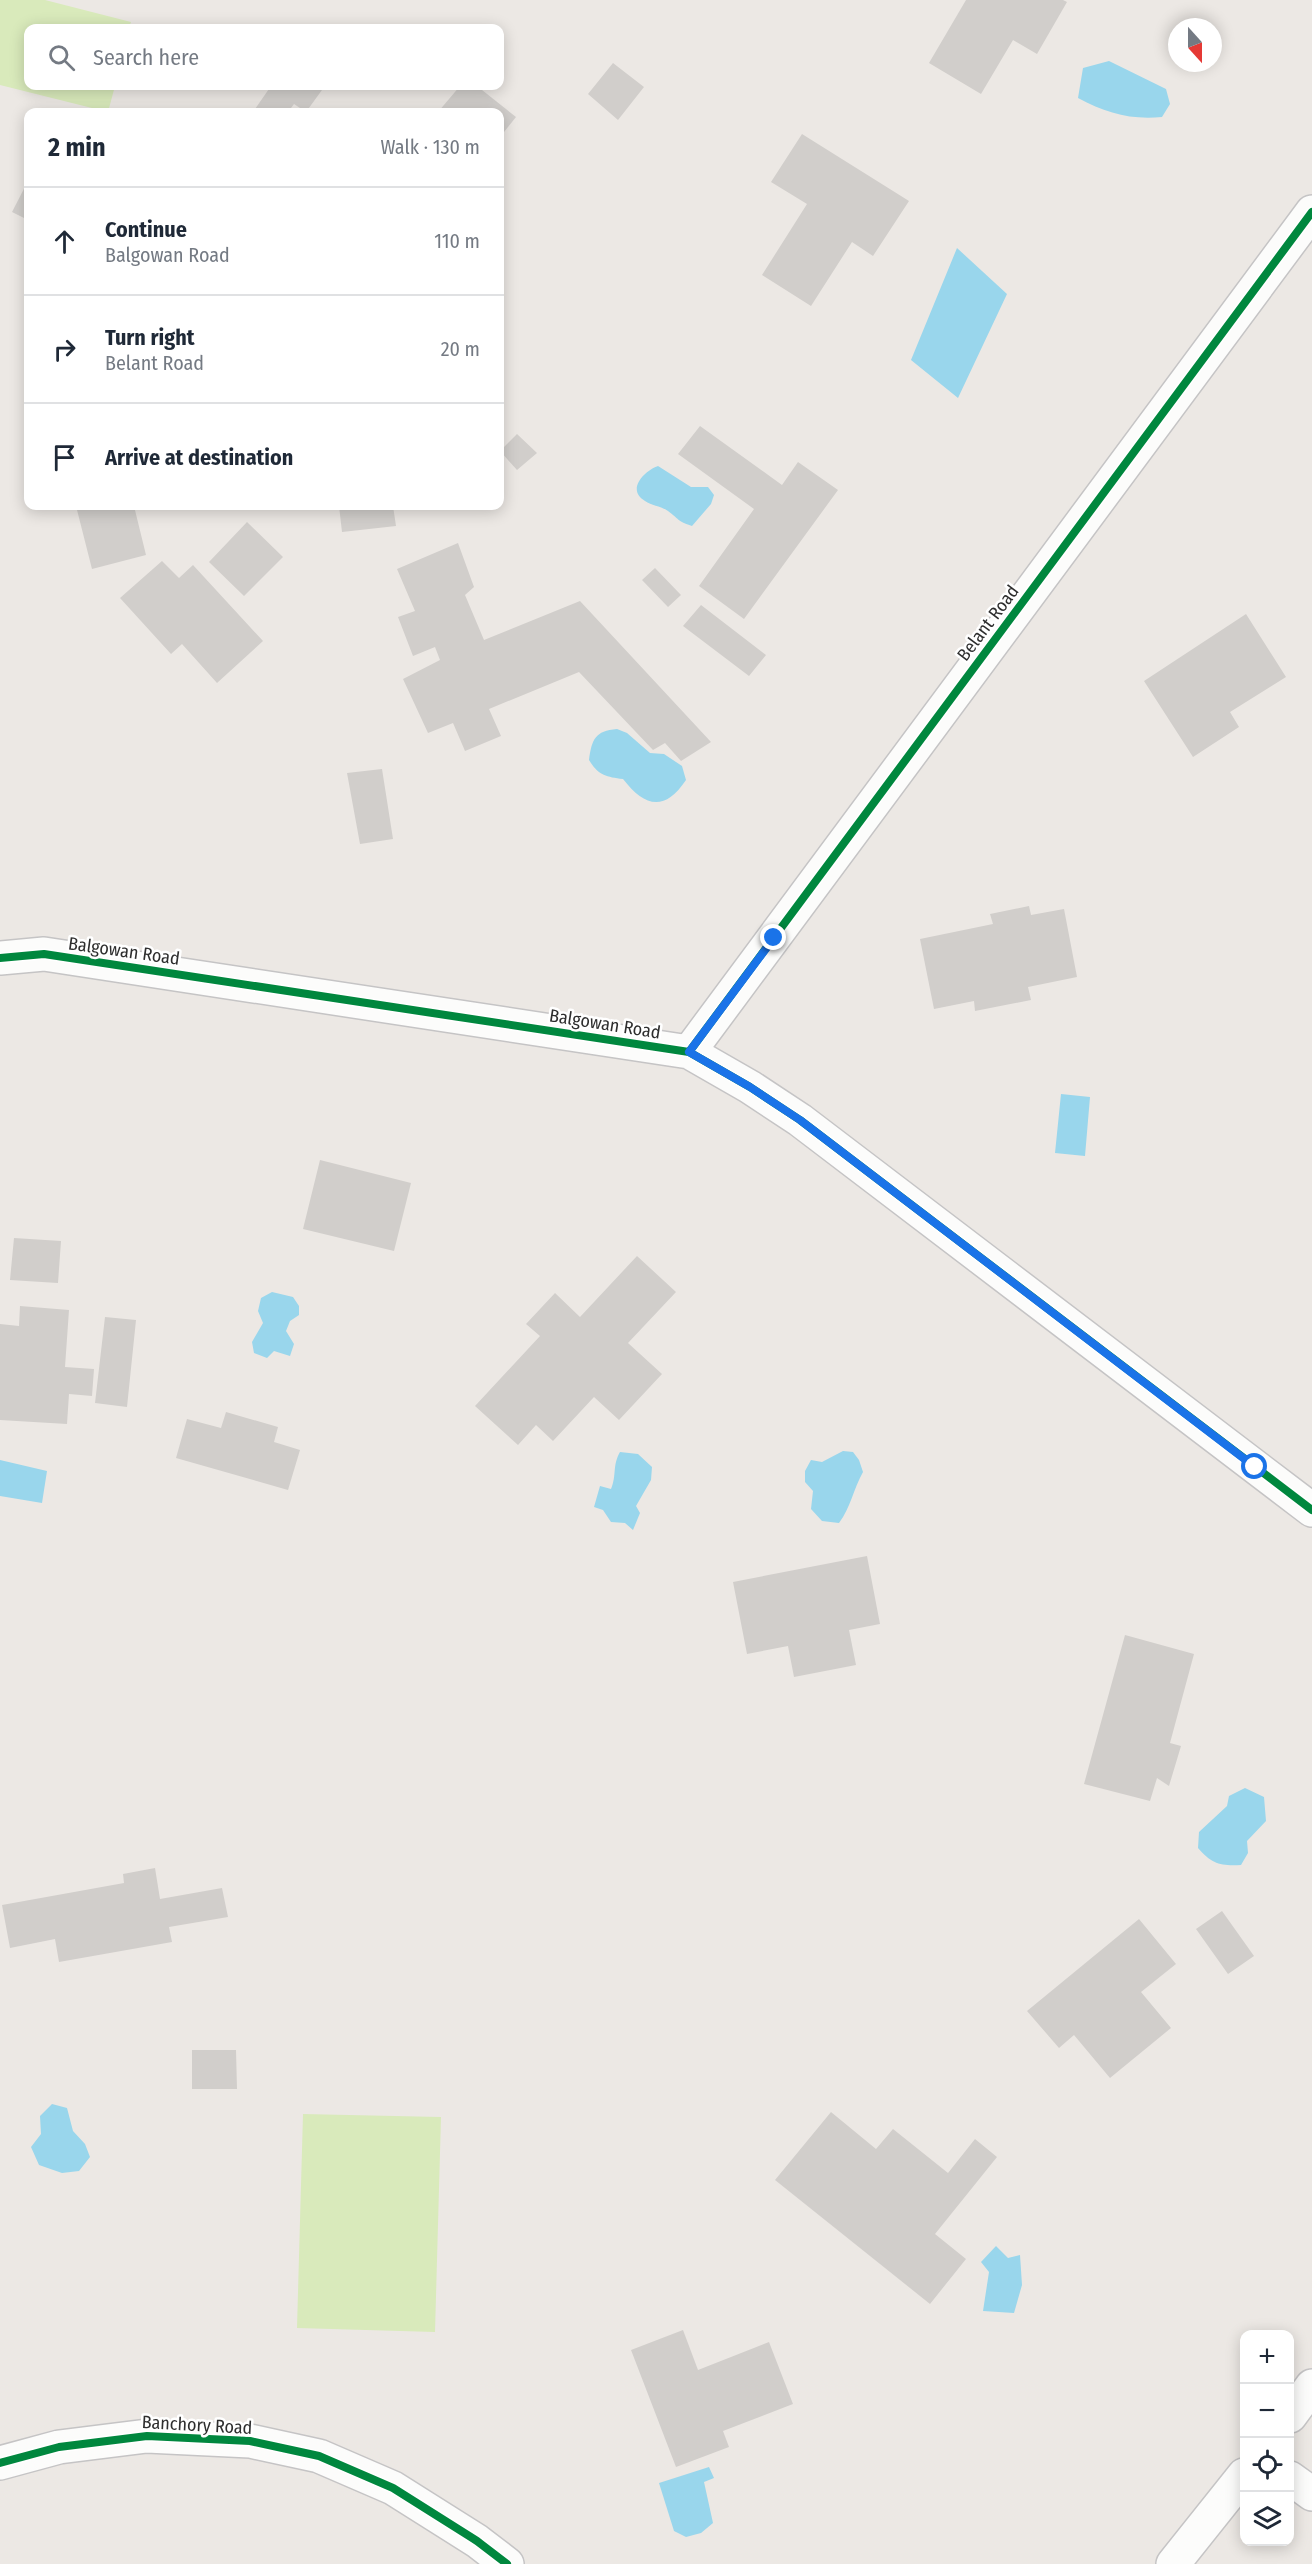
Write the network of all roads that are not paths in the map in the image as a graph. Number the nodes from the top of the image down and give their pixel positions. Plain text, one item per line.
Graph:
1 (1312, 212) edge
2 (0, 958) edge
3 (689, 1052) junction
4 (1312, 1510) edge
5 (1312, 2386) edge
6 (1294, 2411) edge
7 (0, 2463) edge
8 (1240, 2481) edge
9 (1294, 2481) edge
10 (1312, 2494) edge
11 (507, 2564) edge
12 (1173, 2564) edge

1 - 3 street, Belant Road
2 - 3 street, Balgowan Road
3 - 4 street, Balgowan Road
5 - 6 street
7 - 11 street, Banchory Road
8 - 12 street
9 - 10 street

